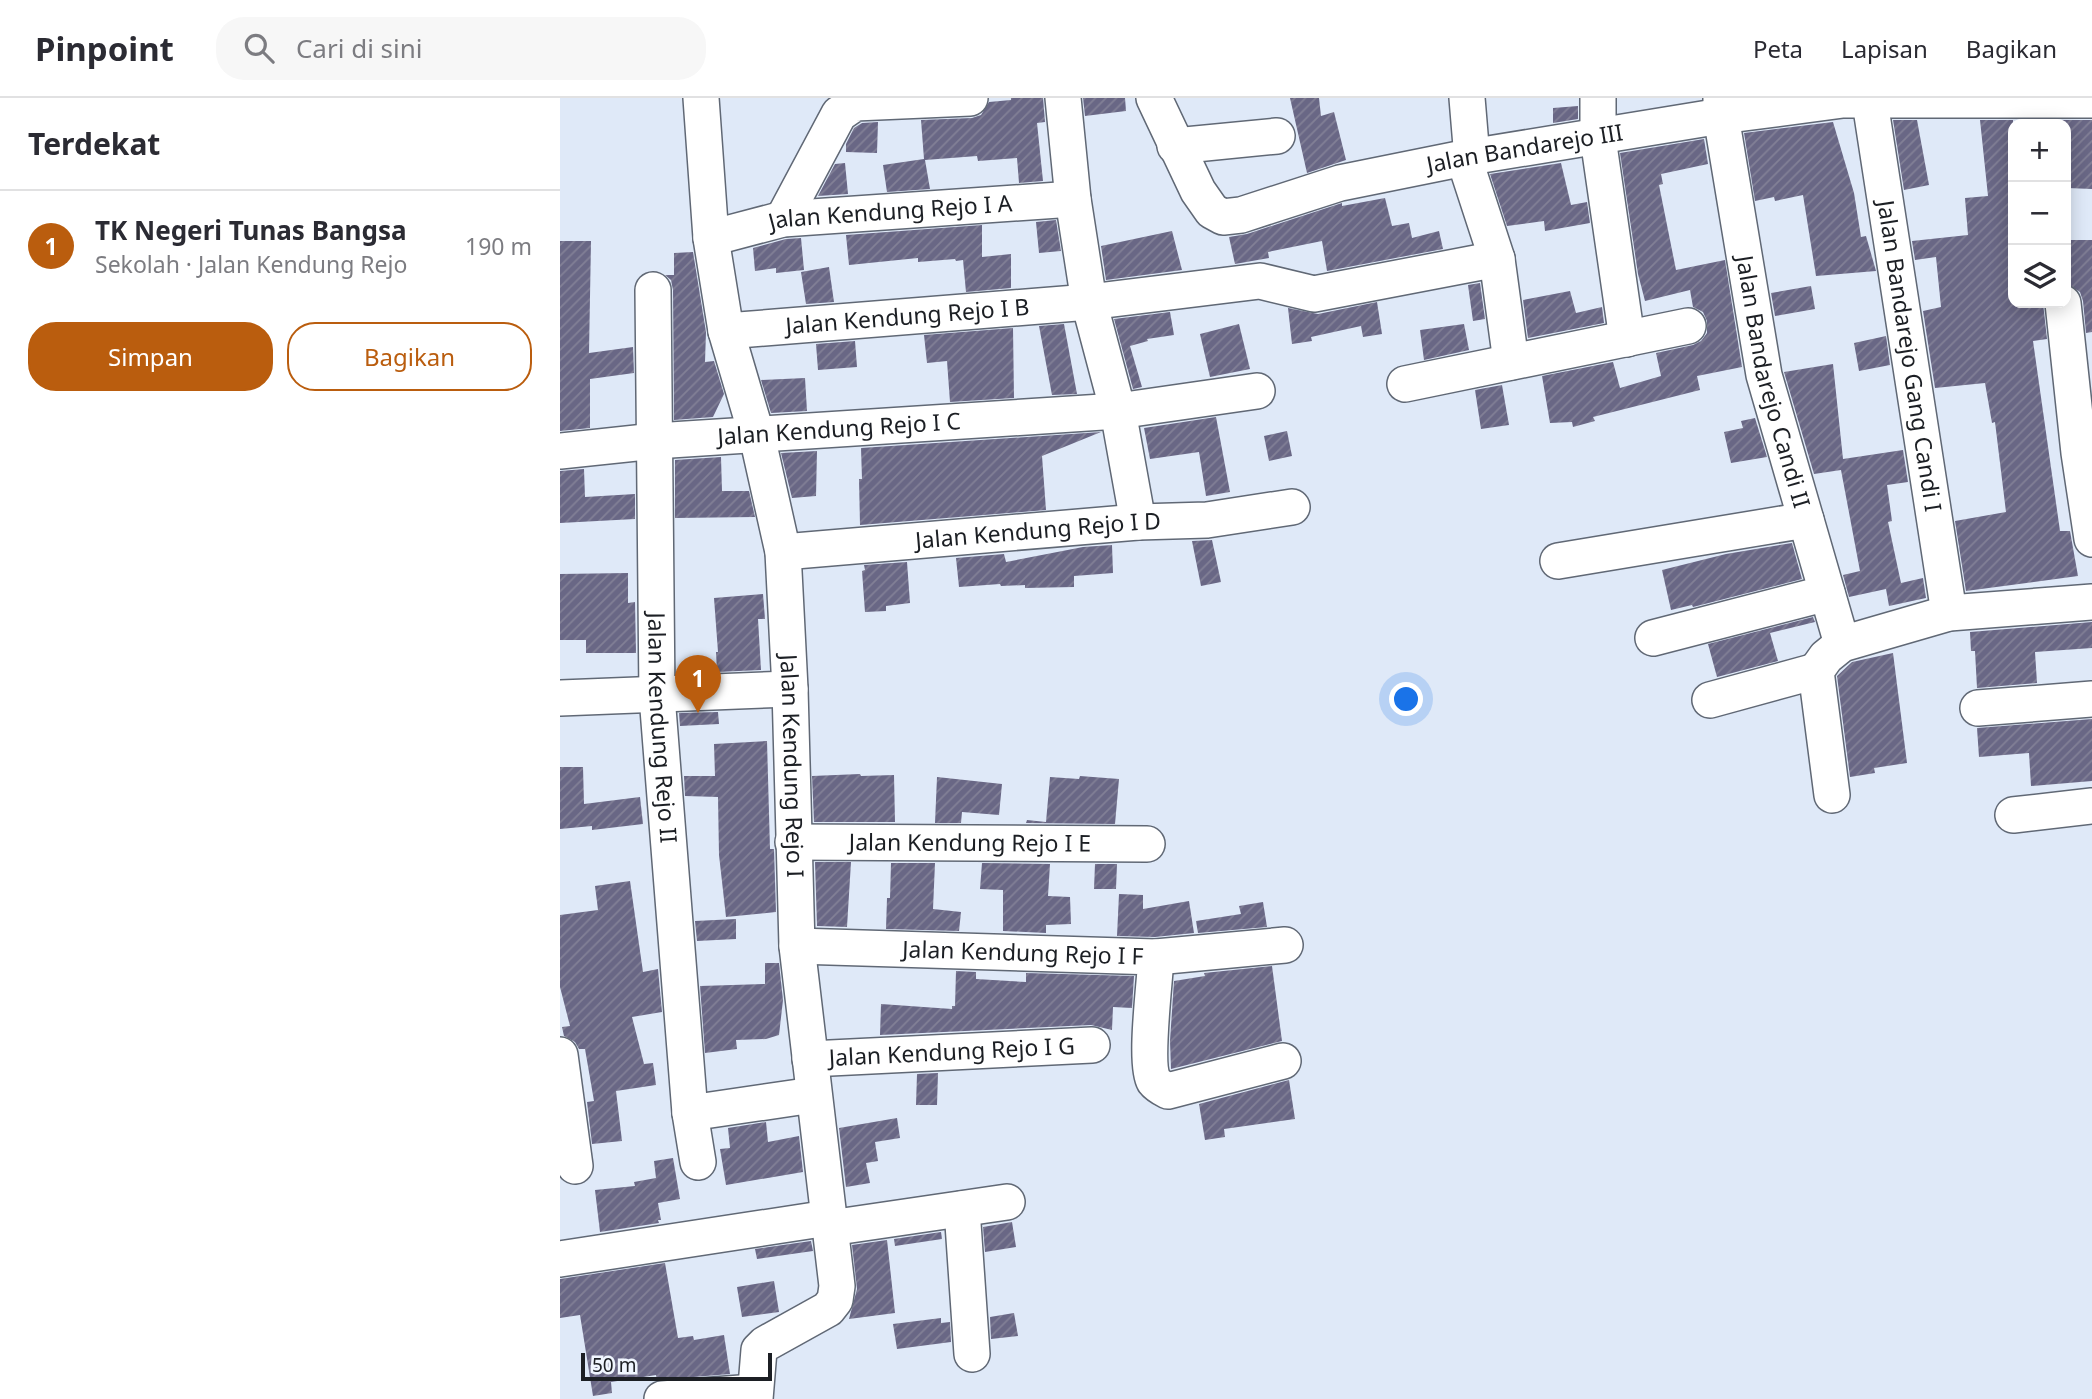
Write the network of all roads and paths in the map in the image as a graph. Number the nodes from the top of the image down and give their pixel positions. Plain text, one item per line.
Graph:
1 (701, 98) edge
2 (970, 98) edge
3 (1063, 98) edge
4 (1154, 98) edge
5 (1467, 98) edge
6 (1598, 98) edge
7 (2030, 98) edge
8 (2056, 98) edge
9 (1958, 99) edge
10 (1852, 100) edge
11 (2092, 100) edge
12 (1721, 107) edge
13 (2057, 119) edge
14 (1277, 136) dead end
15 (1598, 138) junction
16 (1175, 146) junction
17 (1468, 158) junction
18 (1073, 199) junction
19 (783, 219) junction
20 (710, 238) junction
21 (1497, 259) junction
22 (653, 290) dead end
23 (1089, 302) junction
24 (2064, 308) edge
25 (1688, 326) dead end
26 (726, 331) junction
27 (1627, 339) junction
28 (1511, 362) junction
29 (1405, 384) dead end
30 (1257, 391) dead end
31 (1118, 411) junction
32 (757, 436) junction
33 (655, 441) junction
34 (560, 451) edge
35 (1292, 507) dead end
36 (1806, 520) junction
37 (1138, 523) junction
38 (2092, 539) edge
39 (783, 552) junction
40 (1558, 561) dead end
41 (1828, 593) junction
42 (2092, 601) edge
43 (1949, 612) junction
44 (1653, 638) dead end
45 (1842, 643) junction
46 (1816, 671) junction
47 (790, 689) junction
48 (657, 696) junction
49 (560, 698) edge
50 (2092, 699) edge
51 (1710, 700) dead end
52 (1978, 708) dead end
53 (1832, 795) dead end
54 (2092, 806) edge
55 (2013, 815) dead end
56 (793, 842) junction
57 (1147, 844) dead end
58 (1285, 945) dead end
59 (797, 946) junction
60 (1156, 957) junction
61 (1092, 1045) dead end
62 (560, 1055) edge
63 (810, 1059) junction
64 (1283, 1060) dead end
65 (813, 1095) junction
66 (690, 1113) junction
67 (698, 1161) dead end
68 (575, 1166) dead end
69 (1007, 1202) dead end
70 (962, 1209) junction
71 (829, 1223) junction
72 (560, 1259) edge
73 (972, 1354) dead end
74 (755, 1396) edge
75 (662, 1399) edge

1 - 20 street, Jalan Kendung Rejo I
2 - 19 street
3 - 18 street
4 - 16 street
5 - 17 street
6 - 15 street
7 - 8 street, Jalan Bandarejo III
7 - 9 street, Jalan Bandarejo III
8 - 11 street, Jalan Bandarejo III
8 - 13 street
9 - 10 street, Jalan Bandarejo III
10 - 12 street, Jalan Bandarejo III
10 - 43 street, Jalan Bandarejo Gang Candi I
12 - 15 street, Jalan Bandarejo III
12 - 36 street, Jalan Bandarejo Candi II
14 - 16 street
15 - 17 street, Jalan Bandarejo III
15 - 27 street
16 - 17 street, Jalan Bandarejo III
17 - 21 street
18 - 19 street, Jalan Kendung Rejo I A
18 - 23 street
19 - 20 street, Jalan Kendung Rejo I A
20 - 26 street, Jalan Kendung Rejo I
21 - 23 street, Jalan Kendung Rejo I B
21 - 28 street
22 - 33 street, Jalan Kendung Rejo II
23 - 26 street, Jalan Kendung Rejo I B
23 - 31 street
24 - 38 street
25 - 27 street
26 - 32 street, Jalan Kendung Rejo I
27 - 28 street
28 - 29 street
30 - 31 street, Jalan Kendung Rejo I C
31 - 32 street, Jalan Kendung Rejo I C
31 - 37 street
32 - 33 street, Jalan Kendung Rejo I C
32 - 39 street, Jalan Kendung Rejo I
33 - 34 street, Jalan Kendung Rejo I C
33 - 48 street, Jalan Kendung Rejo II
35 - 37 street, Jalan Kendung Rejo I D
36 - 40 street
36 - 41 street, Jalan Bandarejo Candi II
37 - 39 street, Jalan Kendung Rejo I D
39 - 47 street, Jalan Kendung Rejo I
41 - 44 street
41 - 45 street, Jalan Bandarejo Candi II
42 - 43 street
43 - 45 street
45 - 46 street
46 - 51 street
46 - 53 street
47 - 48 street
47 - 56 street, Jalan Kendung Rejo I
48 - 49 street
48 - 66 street, Jalan Kendung Rejo II
50 - 52 street
54 - 55 street
56 - 57 street, Jalan Kendung Rejo I E
56 - 59 street, Jalan Kendung Rejo I
58 - 60 street
59 - 60 street, Jalan Kendung Rejo I F
59 - 63 street, Jalan Kendung Rejo I
60 - 64 street, Jalan Kendung Rejo I F
61 - 63 street, Jalan Kendung Rejo I G
62 - 68 street
63 - 65 street, Jalan Kendung Rejo I
65 - 66 street
65 - 71 street, Jalan Kendung Rejo I
66 - 67 street, Jalan Kendung Rejo II
69 - 70 street
70 - 71 street
70 - 73 street
71 - 72 street
71 - 74 street, Jalan Kendung Rejo I
74 - 75 street

